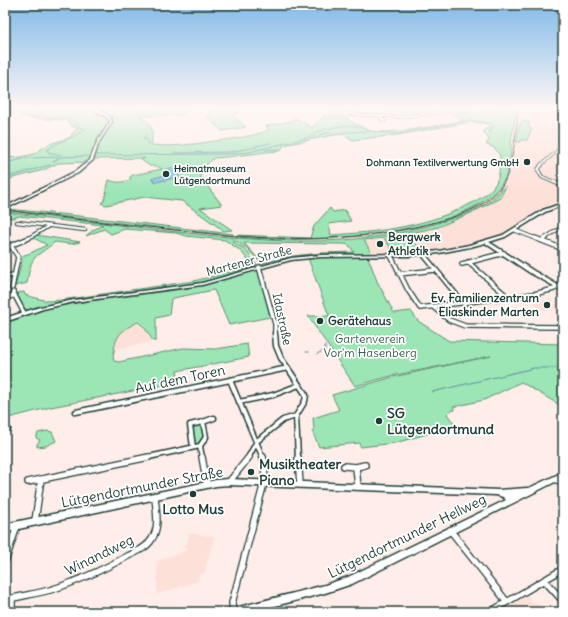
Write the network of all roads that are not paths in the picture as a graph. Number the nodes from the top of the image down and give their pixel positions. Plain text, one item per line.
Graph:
1 (101, 137) edge
2 (563, 146) edge
3 (563, 186) edge
4 (563, 204) edge
5 (558, 205) junction
6 (5, 208) edge
7 (563, 208) edge
8 (17, 224) dead end
9 (563, 226) edge
10 (47, 227) junction
11 (85, 230) dead end
12 (514, 230) junction
13 (543, 240) junction
14 (5, 242) edge
15 (487, 242) junction
16 (11, 246) junction
17 (5, 248) edge
18 (563, 249) edge
19 (504, 253) junction
20 (423, 254) junction
21 (391, 256) junction
22 (468, 262) junction
23 (462, 264) dead end
24 (260, 267) junction
25 (435, 270) junction
26 (399, 274) junction
27 (14, 275) junction
28 (5, 276) edge
29 (563, 284) edge
30 (561, 288) edge
31 (13, 292) junction
32 (508, 297) junction
33 (5, 298) edge
34 (464, 304) junction
35 (433, 307) junction
36 (24, 313) junction
37 (5, 320) edge
38 (563, 327) edge
39 (288, 368) junction
40 (230, 380) junction
41 (299, 385) junction
42 (239, 402) junction
43 (76, 412) dead end
44 (296, 416) junction
45 (214, 418) dead end
46 (203, 422) junction
47 (257, 442) junction
48 (200, 446) junction
49 (193, 447) junction
50 (261, 452) junction
51 (252, 453) junction
52 (365, 465) dead end
53 (344, 466) dead end
54 (356, 467) junction
55 (563, 475) edge
56 (41, 479) junction
57 (555, 479) junction
58 (28, 482) dead end
59 (229, 482) junction
60 (264, 483) junction
61 (563, 483) edge
62 (300, 484) junction
63 (207, 485) junction
64 (358, 487) junction
65 (530, 491) junction
66 (498, 492) junction
67 (155, 497) junction
68 (511, 500) junction
69 (35, 522) junction
70 (17, 526) junction
71 (5, 528) edge
72 (450, 530) junction
73 (5, 562) edge
74 (563, 569) edge
75 (544, 580) junction
76 (8, 599) edge
77 (507, 602) junction
78 (563, 602) edge
79 (12, 612) edge
80 (234, 612) edge
81 (490, 612) edge

1 - 6 street
2 - 3 street
4 - 5 street, Martener Straße
5 - 7 street
5 - 12 street, Martener Straße
8 - 10 street
9 - 13 street
10 - 11 street
10 - 16 street
12 - 13 street
12 - 15 street, Martener Straße
13 - 18 street
14 - 16 street
15 - 19 street
15 - 20 street, Martener Straße
16 - 17 street
16 - 27 street
19 - 22 street
19 - 30 street
20 - 21 street, Martener Straße
20 - 25 street
21 - 24 street, Martener Straße
21 - 26 street
22 - 23 street
22 - 32 street
24 - 36 street, Martener Straße
24 - 39 street, Idastraße
25 - 26 street
25 - 34 street
26 - 35 street
27 - 28 street
27 - 31 street
29 - 30 street
30 - 32 street
31 - 33 street
31 - 36 street
32 - 34 street
34 - 35 street
35 - 38 street
36 - 37 street, Martener Straße
39 - 40 street, Auf dem Toren
39 - 41 street, Idastraße
40 - 42 street
40 - 43 street, Auf dem Toren
41 - 42 street
41 - 44 street, Idastraße
42 - 47 street
44 - 47 street
44 - 62 street
45 - 46 street
46 - 48 street
46 - 49 street
47 - 50 street
47 - 51 street
48 - 49 street
48 - 63 street
49 - 56 street
50 - 51 street
50 - 60 street
51 - 59 street
52 - 54 street
53 - 54 street
54 - 64 street
55 - 57 street, Lütgendortmunder Hellweg
56 - 58 street
56 - 69 street
57 - 61 street
57 - 65 street, Lütgendortmunder Hellweg
59 - 60 street, Lütgendortmunder Straße
59 - 63 street, Lütgendortmunder Straße
60 - 62 street, Lütgendortmunder Straße
60 - 80 street
62 - 64 street, Lütgendortmunder Straße
63 - 67 street, Lütgendortmunder Straße
64 - 66 street, Lütgendortmunder Straße
65 - 66 street
65 - 68 street, Lütgendortmunder Hellweg
66 - 68 street, Lütgendortmunder Straße
67 - 69 street, Lütgendortmunder Straße
67 - 76 street, Winandweg
68 - 72 street, Lütgendortmunder Hellweg
69 - 70 street, Lütgendortmunder Straße
70 - 71 street, Lütgendortmunder Straße
70 - 73 street
72 - 77 street
72 - 80 street, Lütgendortmunder Hellweg
74 - 75 street
75 - 77 street
75 - 78 street
76 - 79 street, Winandweg
77 - 81 street

